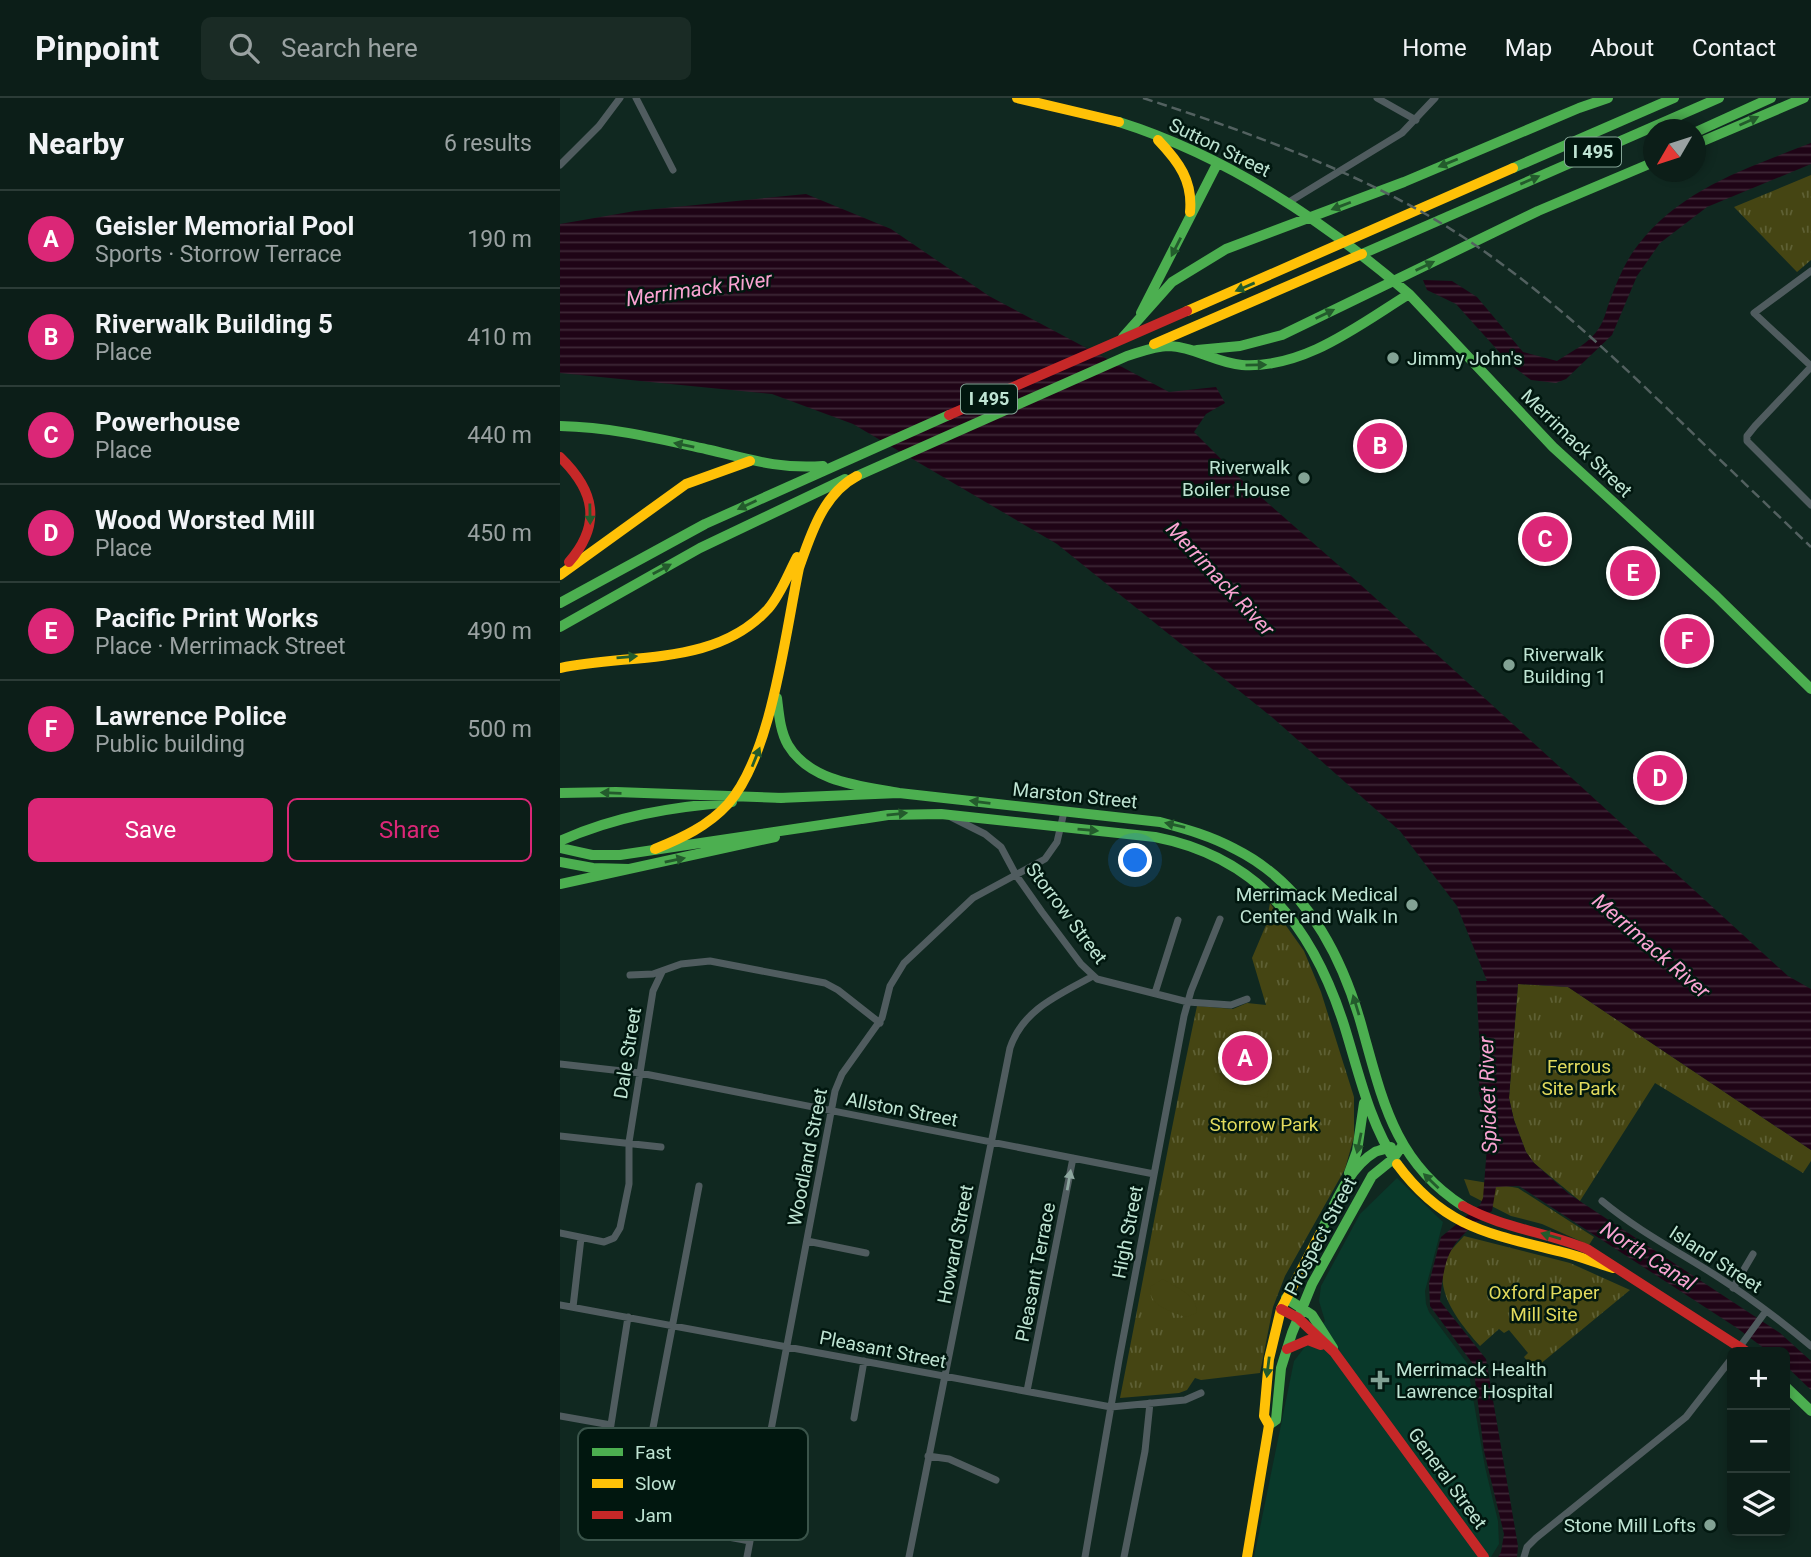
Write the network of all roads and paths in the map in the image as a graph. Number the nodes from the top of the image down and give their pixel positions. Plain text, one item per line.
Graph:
1 (620, 98) edge
2 (636, 98) edge
3 (1017, 98) edge
4 (1377, 98) edge
5 (1435, 98) edge
6 (1598, 98) edge
7 (1608, 98) edge
8 (1674, 98) edge
9 (1719, 98) edge
10 (1771, 98) edge
11 (1804, 98) edge
12 (1579, 108) junction
13 (1416, 120) junction
14 (1706, 127) edge
15 (1153, 134) junction
16 (1706, 140) edge
17 (1643, 159) edge
18 (561, 161) edge
19 (1217, 164) junction
20 (1643, 166) edge
21 (673, 170) dead end
22 (1581, 191) junction
23 (1289, 202) junction
24 (1189, 222) junction
25 (1319, 224) joint
26 (1811, 271) edge
27 (1409, 294) junction
28 (1138, 321) junction
29 (1190, 350) junction
30 (1811, 366) edge
31 (560, 426) edge
32 (560, 457) edge
33 (750, 461) junction
34 (1811, 505) edge
35 (807, 542) junction
36 (560, 572) edge
37 (560, 603) edge
38 (560, 628) edge
39 (560, 668) edge
40 (776, 681) junction
41 (1811, 688) edge
42 (560, 793) edge
43 (899, 793) junction
44 (758, 799) junction
45 (939, 813) junction
46 (1064, 813) junction
47 (868, 818) junction
48 (1062, 826) junction
49 (560, 841) edge
50 (560, 848) edge
51 (655, 849) junction
52 (560, 862) edge
53 (629, 869) junction
54 (1016, 875) junction
55 (560, 884) edge
56 (1220, 919) dead end
57 (1178, 920) dead end
58 (662, 972) junction
59 (630, 975) dead end
60 (1093, 976) junction
61 (1155, 993) junction
62 (1247, 999) dead end
63 (1188, 1002) junction
64 (880, 1023) junction
65 (560, 1064) edge
66 (640, 1073) junction
67 (1364, 1095) junction
68 (831, 1111) junction
69 (560, 1136) edge
70 (629, 1142) junction
71 (990, 1142) junction
72 (1402, 1146) junction
73 (662, 1147) dead end
74 (1386, 1147) junction
75 (1073, 1158) junction
76 (1392, 1159) junction
77 (1154, 1174) junction
78 (699, 1186) dead end
79 (1344, 1188) junction
80 (1602, 1201) dead end
81 (560, 1233) edge
82 (581, 1238) junction
83 (807, 1241) junction
84 (866, 1253) dead end
85 (1753, 1254) dead end
86 (1614, 1268) junction
87 (1733, 1288) junction
88 (1286, 1298) junction
89 (560, 1305) edge
90 (573, 1307) junction
91 (1303, 1307) junction
92 (1282, 1308) junction
93 (1764, 1315) junction
94 (628, 1317) junction
95 (1297, 1318) junction
96 (671, 1325) junction
97 (1811, 1346) edge
98 (787, 1347) junction
99 (1735, 1347) edge
100 (1743, 1347) edge
101 (1287, 1349) junction
102 (1334, 1352) junction
103 (864, 1361) junction
104 (1727, 1364) edge
105 (945, 1376) junction
106 (1027, 1391) junction
107 (1790, 1391) edge
108 (1201, 1393) dead end
109 (1150, 1404) junction
110 (1111, 1407) junction
111 (1811, 1411) edge
112 (560, 1416) edge
113 (854, 1419) dead end
114 (611, 1425) junction
115 (1269, 1425) junction
116 (611, 1428) edge
117 (653, 1428) edge
118 (772, 1428) edge
119 (928, 1456) junction
120 (996, 1480) dead end
121 (745, 1540) edge
122 (750, 1541) joint
123 (747, 1557) edge
124 (909, 1557) edge
125 (1085, 1557) edge
126 (1124, 1557) edge
127 (1247, 1557) edge
128 (1485, 1557) edge
129 (1524, 1557) edge

1 - 18 street
2 - 21 street
3 - 15 main road, Sutton Street
4 - 13 street
5 - 13 street
6 - 12 main road
7 - 12 main road
8 -> 37 main road, I 495
38 -> 9 main road, I 495
10 - 14 main road
16 -> 11 main road
12 -> 28 main road
13 - 23 street
15 - 19 main road, Sutton Street
15 - 24 main road
17 - 22 main road
19 - 23 main road, Sutton Street
19 - 24 main road
20 - 22 main road
29 -> 22 main road
23 - 25 main road, Sutton Street
24 -> 28 main road
25 - 27 main road, Merrimack Street
26 - 30 street
29 -> 27 main road
27 - 41 main road, Merrimack Street
28 - 33 main road
29 - 35 main road
30 - 34 street
33 -> 31 main road
32 -> 36 main road
33 - 36 main road
39 -> 35 main road
35 - 40 main road
40 - 43 main road
51 -> 40 main road
44 -> 42 main road
43 - 44 main road, Marston Street
46 -> 43 main road, Marston Street
44 - 49 main road
47 -> 45 main road, Marston Street
45 - 48 main road, Marston Street
45 - 54 street, Storrow Street
46 - 48 street, Woodland Street
72 -> 46 main road, Marston Street
47 - 51 main road
53 -> 47 main road, Marston Street
48 - 54 street, Woodland Street
48 -> 67 main road, Marston Street
50 - 51 main road
52 - 53 main road
53 - 55 main road, Marston Street
54 - 60 street, Storrow Street
54 - 64 street, Woodland Street
56 - 63 street, High Street
57 - 61 street
58 - 59 street
58 - 64 street
58 - 66 street, Dale Street
60 - 61 street, Storrow Street
60 - 71 street, Howard Street
61 - 63 street, Storrow Street
62 - 63 street, Storrow Street
63 - 77 street, High Street
64 - 68 street, Woodland Street
65 - 66 street, Allston Street
66 - 68 street, Allston Street
66 - 70 street, Dale Street
67 - 74 main road, Marston Street
67 -> 79 main road, Prospect Street
68 - 71 street, Allston Street
68 - 83 street, Woodland Street
69 - 70 street
70 - 73 street
70 - 82 street, Dale Street
71 - 75 street, Allston Street
71 - 105 street, Howard Street
72 - 74 main road
72 - 76 main road, Prospect Street
86 -> 72 main road, Marston Street
74 - 76 main road, Marston Street
74 - 79 main road, Prospect Street
75 - 77 street, Allston Street
106 -> 75 street, Pleasant Terrace
76 - 86 main road, Marston Street
76 - 91 main road, Prospect Street
77 - 110 street, High Street
78 - 96 street
79 - 88 main road, Prospect Street
80 - 87 street, Island Street
81 - 82 street
82 - 90 street
83 - 84 street
83 - 98 street, Woodland Street
85 - 87 street
86 - 99 main road
87 - 93 street, Island Street
88 - 91 main road, General Street
88 - 92 main road, Prospect Street
89 - 90 street, Pleasant Street
90 - 94 street, Pleasant Street
91 - 95 main road, Prospect Street
91 - 102 main road, General Street
92 - 95 main road, General Street
92 -> 115 main road, Prospect Street
93 - 97 street, Island Street
93 - 100 street
94 - 96 street, Pleasant Street
94 - 114 street
95 - 101 main road, Prospect Street
95 - 102 main road, General Street
96 - 98 street, Pleasant Street
96 - 117 street
98 - 103 street, Pleasant Street
98 - 118 street, Woodland Street
101 - 102 main road
101 - 115 main road, Prospect Street
102 - 128 main road, General Street
103 - 105 street, Pleasant Street
103 - 113 street
104 - 129 street
105 - 106 street, Pleasant Street
105 - 119 street, Howard Street
106 - 110 street, Pleasant Street
107 - 111 main road
108 - 109 street, Pleasant Street
109 - 110 street, Pleasant Street
109 - 126 street
110 - 125 street, High Street
112 - 114 street
114 - 116 street
115 - 127 main road, Prospect Street
119 - 120 street
119 - 124 street, Howard Street
121 - 122 street
122 - 123 street, Woodland Street

